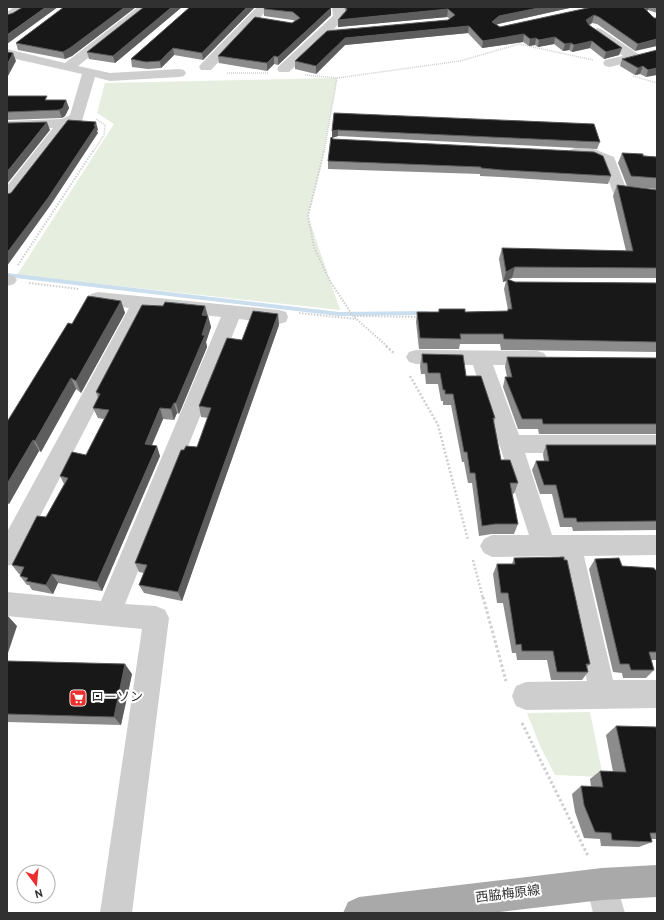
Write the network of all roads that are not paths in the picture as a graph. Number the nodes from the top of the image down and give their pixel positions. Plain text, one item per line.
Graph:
1 (22, 7) edge
2 (146, 7) edge
3 (264, 7) edge
4 (338, 7) edge
5 (7, 17) edge
6 (252, 20) junction
7 (265, 21) edge
8 (592, 28) edge
9 (369, 30) edge
10 (322, 34) junction
11 (19, 42) edge
12 (7, 52) edge
13 (127, 62) dead end
14 (610, 63) dead end
15 (68, 67) junction
16 (206, 68) dead end
17 (284, 69) dead end
18 (89, 73) junction
19 (179, 73) dead end
20 (110, 78) junction
21 (64, 124) junction
22 (7, 125) edge
23 (563, 153) edge
24 (10, 190) edge
25 (657, 194) edge
26 (98, 298) edge
27 (141, 303) junction
28 (233, 312) junction
29 (279, 317) edge
30 (480, 358) junction
31 (557, 358) edge
32 (412, 365) road end
33 (510, 444) junction
34 (657, 444) edge
35 (657, 545) edge
36 (544, 546) junction
37 (570, 546) junction
38 (478, 549) road end
39 (7, 555) edge
40 (7, 604) edge
41 (108, 614) junction
42 (603, 694) junction
43 (657, 694) edge
44 (518, 700) road end
45 (657, 881) edge
46 (605, 899) edge
47 (116, 913) edge
48 (360, 913) edge

1 - 5 street
2 - 15 street
3 - 6 street
4 - 10 street
6 - 7 street
6 - 16 street
8 - 14 street
9 - 10 street
10 - 17 street
11 - 12 street
12 - 15 street
13 - 20 street
15 - 18 street
18 - 20 street
18 - 21 street
19 - 20 street
21 - 22 street
21 - 24 street
23 - 25 street
26 - 27 street
27 - 28 street
27 - 39 street
28 - 29 street
28 - 41 street
30 - 31 street
30 - 32 street
30 - 33 street
33 - 34 street
33 - 36 street
35 - 37 street
36 - 37 street
36 - 38 street
37 - 42 street
40 - 41 street
41 - 47 street
42 - 43 street
42 - 44 street
45 - 46 main road, 西脇梅原線
46 - 48 main road, 西脇梅原線

